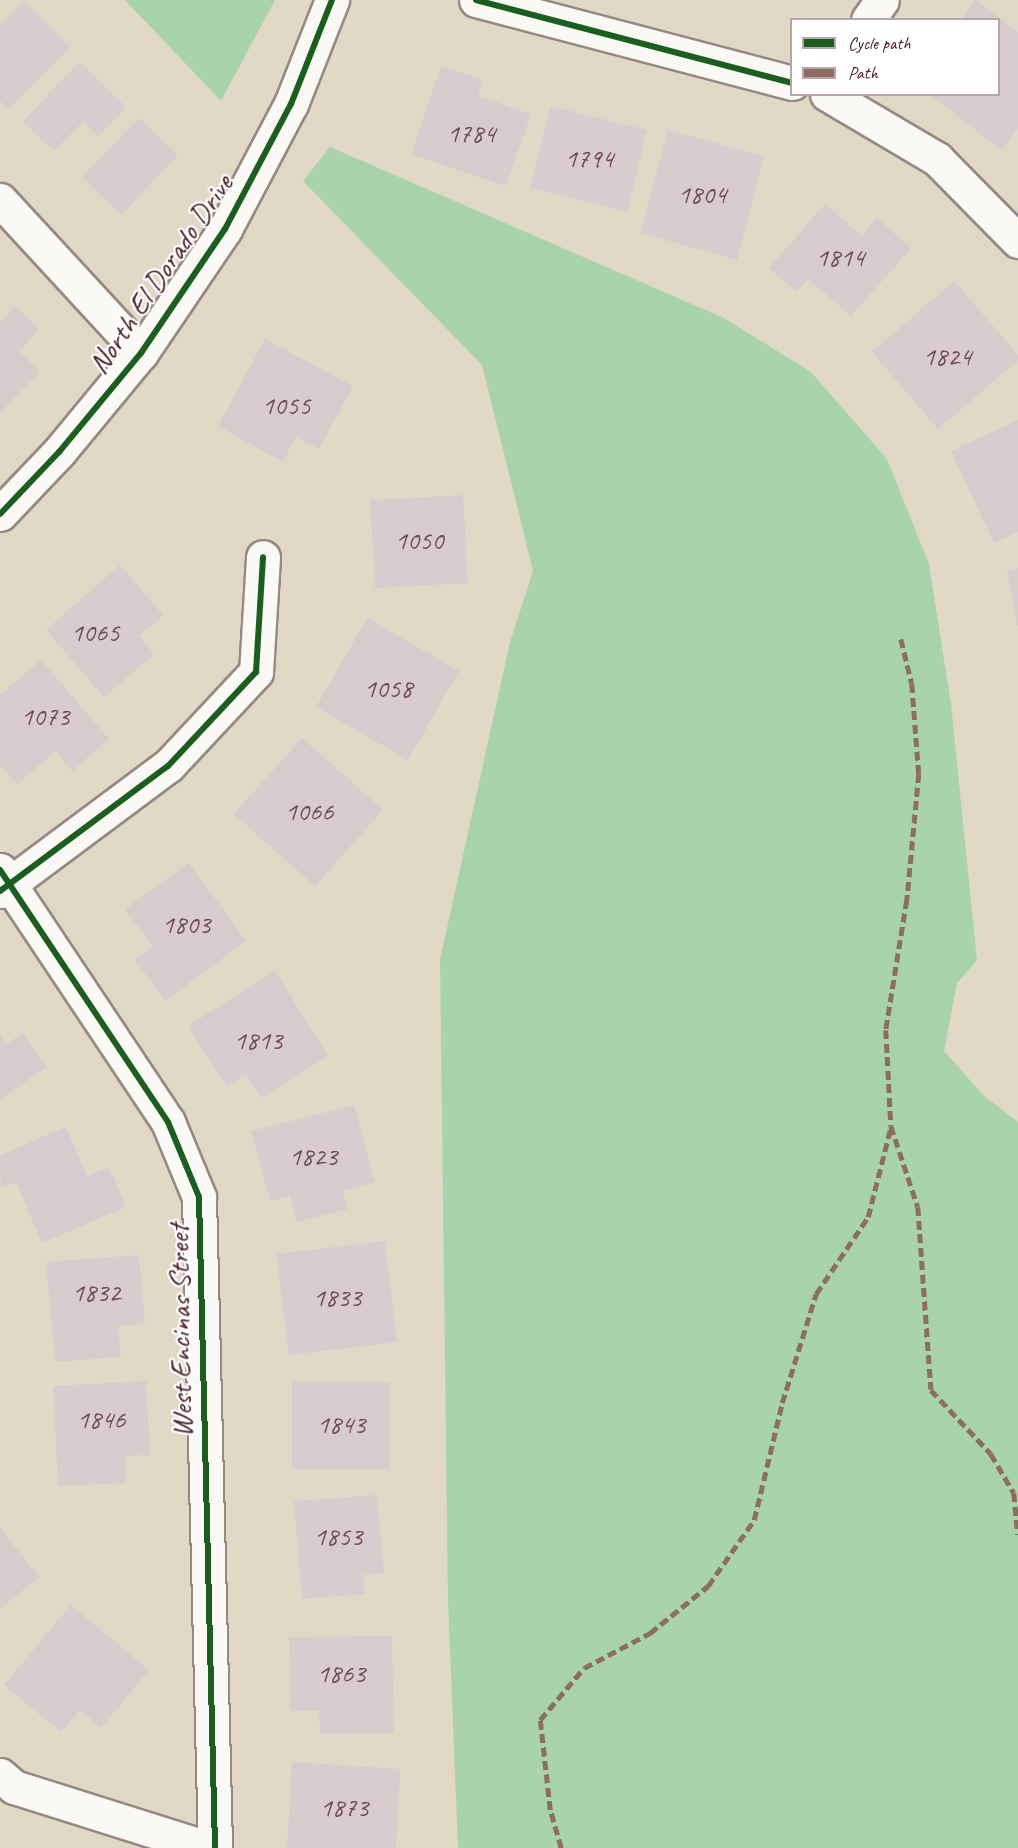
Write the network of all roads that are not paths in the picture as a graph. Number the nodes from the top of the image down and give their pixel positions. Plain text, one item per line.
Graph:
1 (332, 0) edge
2 (476, 0) edge
3 (882, 0) edge
4 (869, 18) edge
5 (790, 82) edge
6 (830, 96) edge
7 (0, 200) edge
8 (1018, 241) edge
9 (141, 353) junction
10 (0, 514) edge
11 (263, 558) dead end
12 (4, 882) edge
13 (0, 1775) edge
14 (208, 1848) edge
15 (215, 1848) edge

1 - 9 street, North El Dorado Drive
2 - 5 street
3 - 4 street
6 - 8 street
7 - 9 street
9 - 10 street, North El Dorado Drive
11 - 12 street
12 - 15 street, West Encinas Street
13 - 14 street

